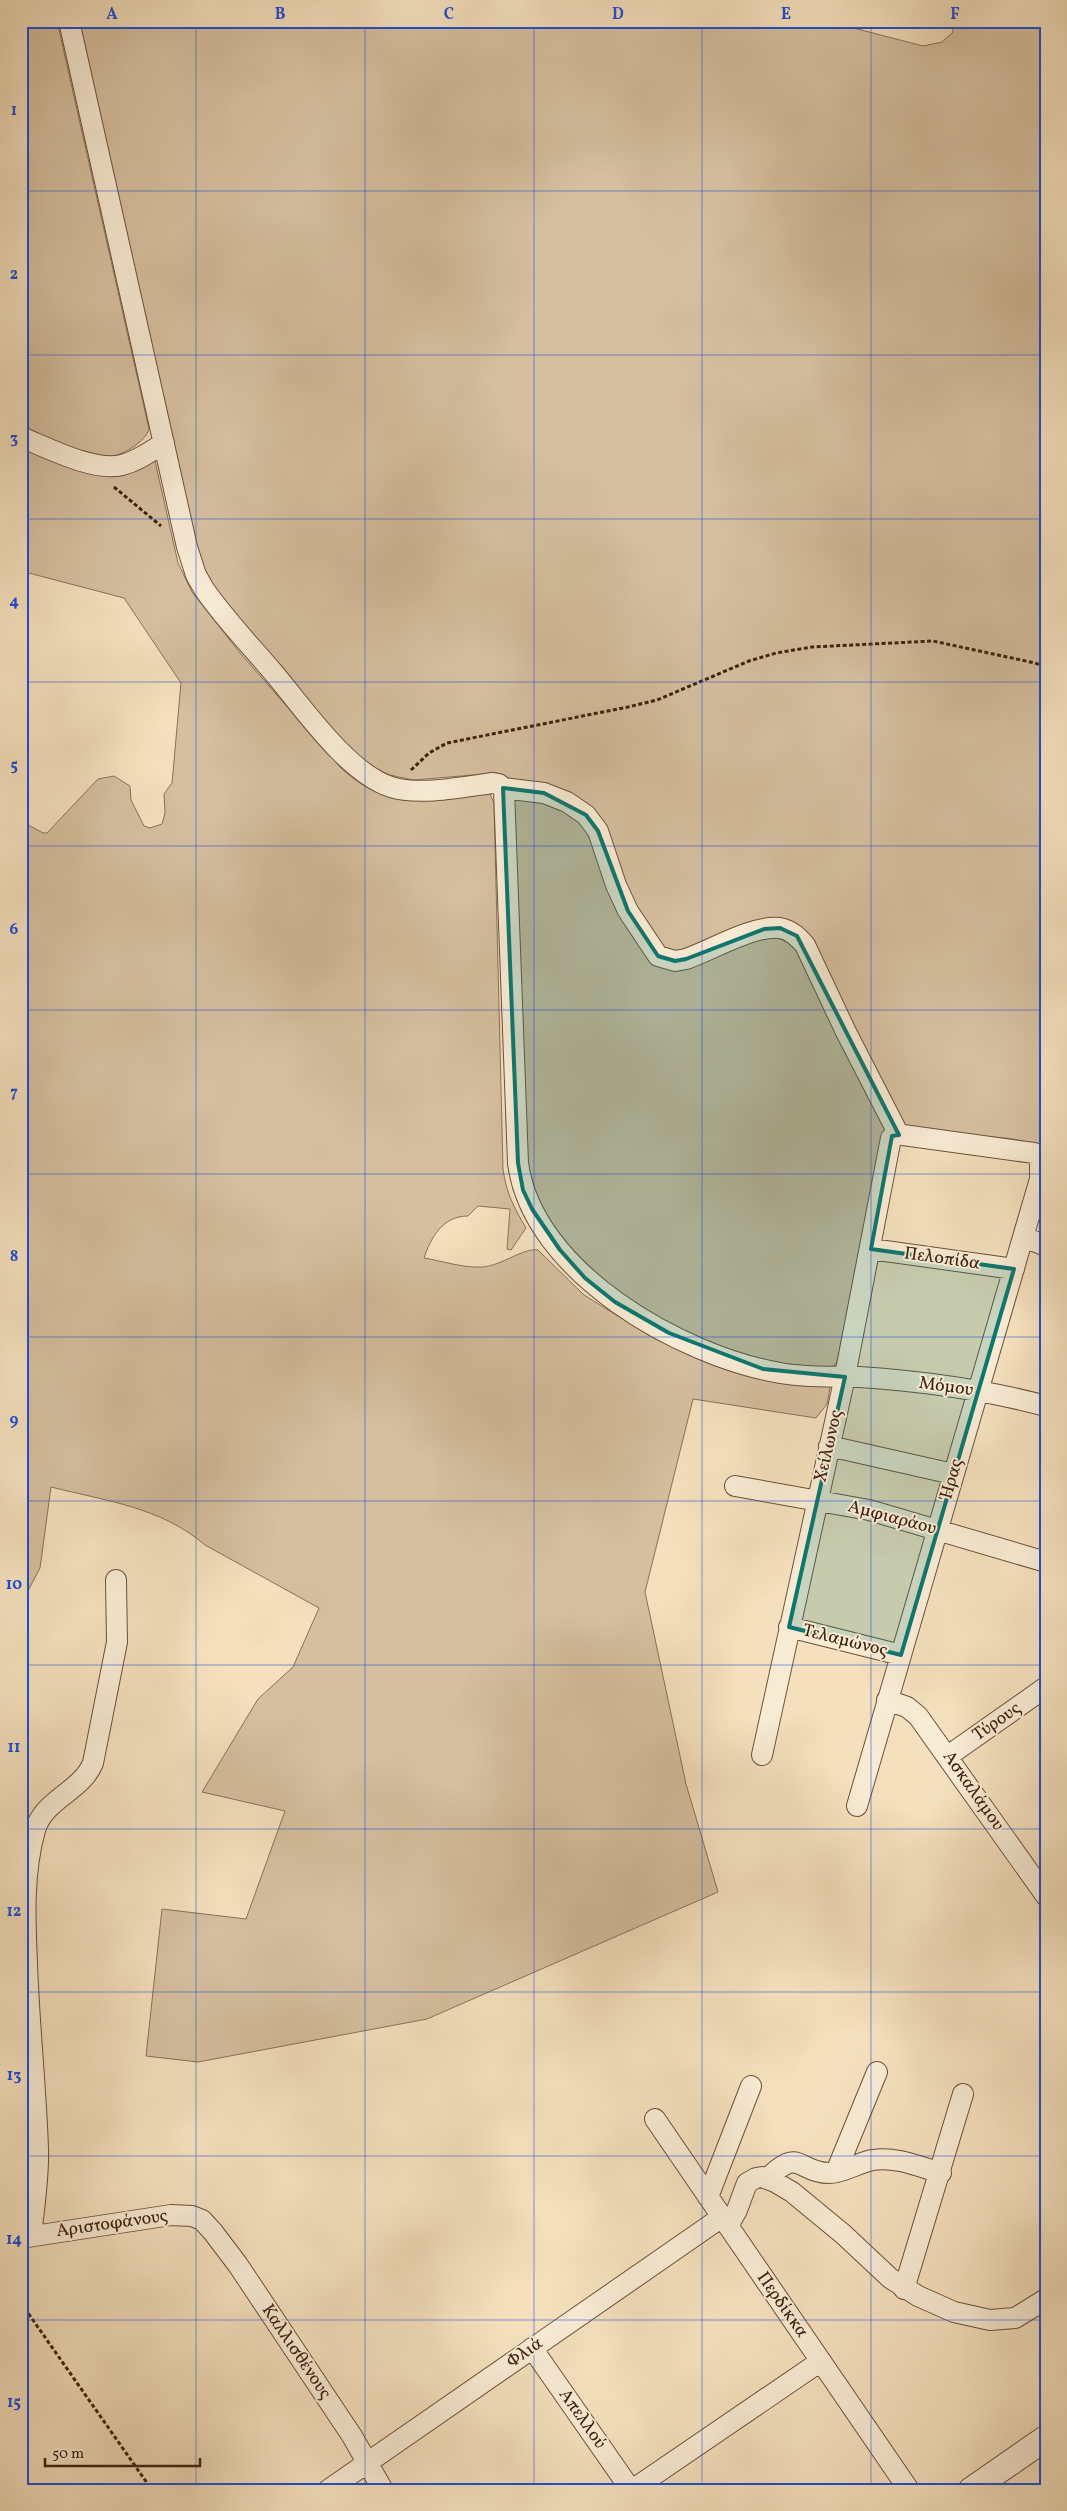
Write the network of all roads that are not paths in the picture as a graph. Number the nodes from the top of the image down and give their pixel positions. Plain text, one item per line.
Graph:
1 (69, 21) edge
2 (21, 437) edge
3 (164, 443) junction
4 (503, 788) junction
5 (896, 1136) junction
6 (1024, 1236) junction
7 (1046, 1246) edge
8 (871, 1249) junction
9 (1014, 1269) junction
10 (844, 1377) junction
11 (978, 1392) junction
12 (1046, 1406) edge
13 (830, 1446) junction
14 (953, 1474) junction
15 (735, 1486) dead end
16 (817, 1501) junction
17 (937, 1530) junction
18 (1046, 1562) edge
19 (116, 1580) dead end
20 (789, 1627) junction
21 (901, 1654) junction
22 (1046, 1687) edge
23 (887, 1700) junction
24 (762, 1755) dead end
25 (948, 1756) junction
26 (857, 1806) dead end
27 (1046, 1896) edge
28 (876, 2072) dead end
29 (751, 2086) dead end
30 (963, 2094) dead end
31 (655, 2119) dead end
32 (836, 2172) junction
33 (941, 2173) junction
34 (768, 2178) junction
35 (708, 2197) junction
36 (202, 2220) joint
37 (725, 2221) junction
38 (26, 2237) edge
39 (904, 2289) junction
40 (1046, 2299) edge
41 (532, 2348) junction
42 (821, 2361) junction
43 (1046, 2438) edge
44 (367, 2462) junction
45 (328, 2490) edge
46 (383, 2490) edge
47 (632, 2490) edge
48 (909, 2490) edge
49 (971, 2490) edge

1 - 3 street
2 - 3 street
3 - 4 street
4 - 5 street
4 - 10 street, Μόμου
5 - 6 street, Ήρας
5 - 8 street, Χείλωνος
6 - 7 street
6 - 9 street, Ήρας
8 - 9 street, Πελοπίδα
8 - 10 street, Χείλωνος
9 - 11 street, Ήρας
10 - 11 street, Μόμου
10 - 13 street, Χείλωνος
11 - 12 street, Μόμου
11 - 14 street, Ήρας
13 - 14 street
13 - 16 street, Χείλωνος
14 - 17 street, Ήρας
15 - 16 street, Αμφιαράου
16 - 17 street, Αμφιαράου
16 - 20 street, Χείλωνος
17 - 18 street, Αμφιαράου
17 - 21 street, Ήρας
19 - 38 street
20 - 21 street, Τελαμώνος
20 - 24 street, Χείλωνος
21 - 23 street, Ήρας
22 - 25 street, Τύρους
23 - 25 street, Ασκαλάμου
23 - 26 street, Ήρας
25 - 27 street, Ασκαλάμου
28 - 32 street
29 - 35 street
30 - 33 street
31 - 35 street, Περδίκκα
32 - 33 street
32 - 34 street
33 - 39 street
34 - 37 street
34 - 39 street
35 - 37 street, Περδίκκα
36 - 38 street, Αριστοφάνους
36 - 44 street, Καλλισθένους
37 - 41 street, Φλιά
37 - 42 street, Περδίκκα
39 - 40 street
41 - 44 street, Φλιά
41 - 47 street, Απελλού
42 - 47 street
42 - 48 street, Περδίκκα
43 - 49 street
44 - 45 street, Φλιά
44 - 46 street, Καλλισθένους

